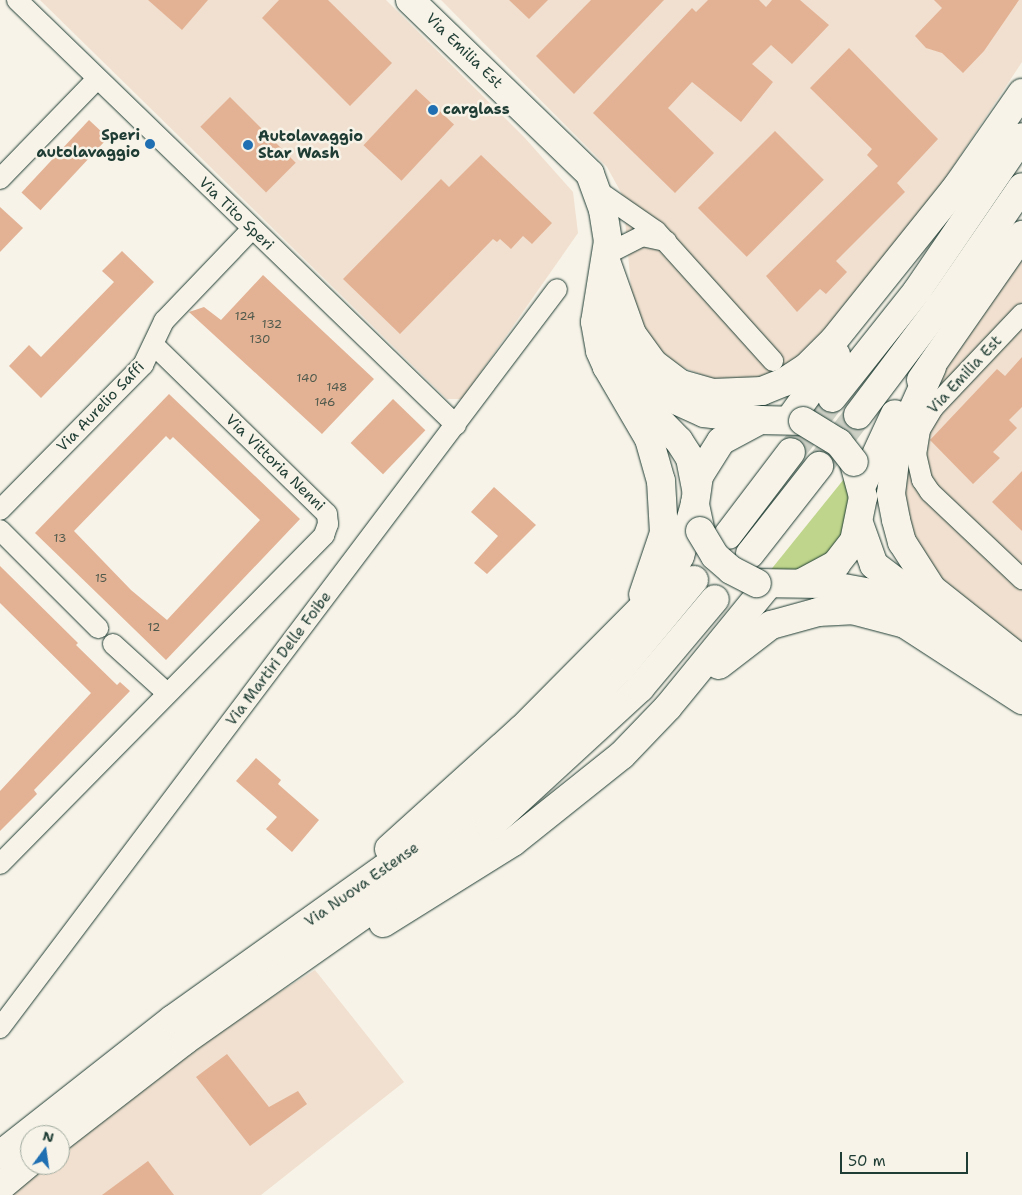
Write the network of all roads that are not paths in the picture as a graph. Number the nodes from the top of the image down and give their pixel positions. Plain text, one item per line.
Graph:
1 (17, 0) edge
2 (410, 0) edge
3 (97, 78) junction
4 (1022, 92) edge
5 (1022, 138) edge
6 (0, 179) edge
7 (959, 184) junction
8 (1022, 187) edge
9 (598, 190) junction
10 (251, 230) junction
11 (1022, 235) edge
12 (666, 241) junction
13 (607, 258) junction
14 (557, 289) dead end
15 (1022, 314) edge
16 (155, 346) junction
17 (773, 361) dead end
18 (607, 367) junction
19 (932, 367) junction
20 (832, 398) tunnel mouth
21 (858, 416) tunnel mouth
22 (760, 420) junction
23 (797, 420) junction
24 (456, 425) junction
25 (791, 452) tunnel mouth
26 (819, 466) tunnel mouth
27 (858, 474) junction
28 (695, 497) junction
29 (0, 510) edge
30 (860, 526) junction
31 (0, 530) edge
32 (728, 535) dead end
33 (750, 554) dead end
34 (1022, 579) edge
35 (694, 580) dead end
36 (801, 583) junction
37 (762, 584) junction
38 (715, 599) dead end
39 (624, 626) junction
40 (98, 628) dead end
41 (113, 644) dead end
42 (1022, 665) edge
43 (1022, 677) edge
44 (1022, 693) edge
45 (167, 694) junction
46 (1022, 700) edge
47 (668, 707) junction
48 (0, 864) edge
49 (238, 987) junction
50 (0, 1028) edge
51 (70, 1130) edge
52 (0, 1156) edge
53 (20, 1170) edge
54 (0, 1187) edge

1 - 3 street, Via Tito Speri
2 - 9 main road, Via Emilia Est
3 - 6 street
3 - 10 street, Via Tito Speri
4 - 7 main road
5 - 20 main road
7 - 13 main road
7 - 23 main road
8 - 21 main road
9 - 12 street, Via Emilia Est
9 - 13 main road, Via Emilia Est
10 - 16 street, Via Aurelio Saffi
10 - 24 street, Via Tito Speri
11 - 19 main road
12 - 13 street
12 - 17 street, Via Emilia Est
13 - 18 main road, Via Emilia Est
13 - 22 main road, Via Emilia Est
14 - 24 street, Via Martiri Delle Foibe
15 - 34 street, Via Emilia Est
16 - 29 street, Via Aurelio Saffi
16 - 45 street, Via Vittoria Nenni
18 - 28 main road, Via Emilia Est
18 - 39 main road
19 - 27 main road
19 - 42 main road
22 - 23 main road, Via Emilia Est
22 - 28 main road, Via Emilia Est
23 - 27 main road, bridge
24 - 50 street, Via Martiri Delle Foibe
25 - 32 main road
26 - 33 main road
27 - 30 main road
28 - 37 main road, bridge
28 - 39 main road
30 - 36 main road
30 - 43 main road
31 - 40 street
35 - 49 main road, Via Nuova Estense
36 - 37 main road
36 - 44 main road
37 - 47 main road
38 - 49 main road, Via Nuova Estense
39 - 49 main road
41 - 45 street
45 - 48 street, Via Vittoria Nenni
46 - 47 main road
47 - 49 main road
49 - 51 main road, Via Nuova Estense
49 - 52 main road, Via Nuova Estense
53 - 54 main road

